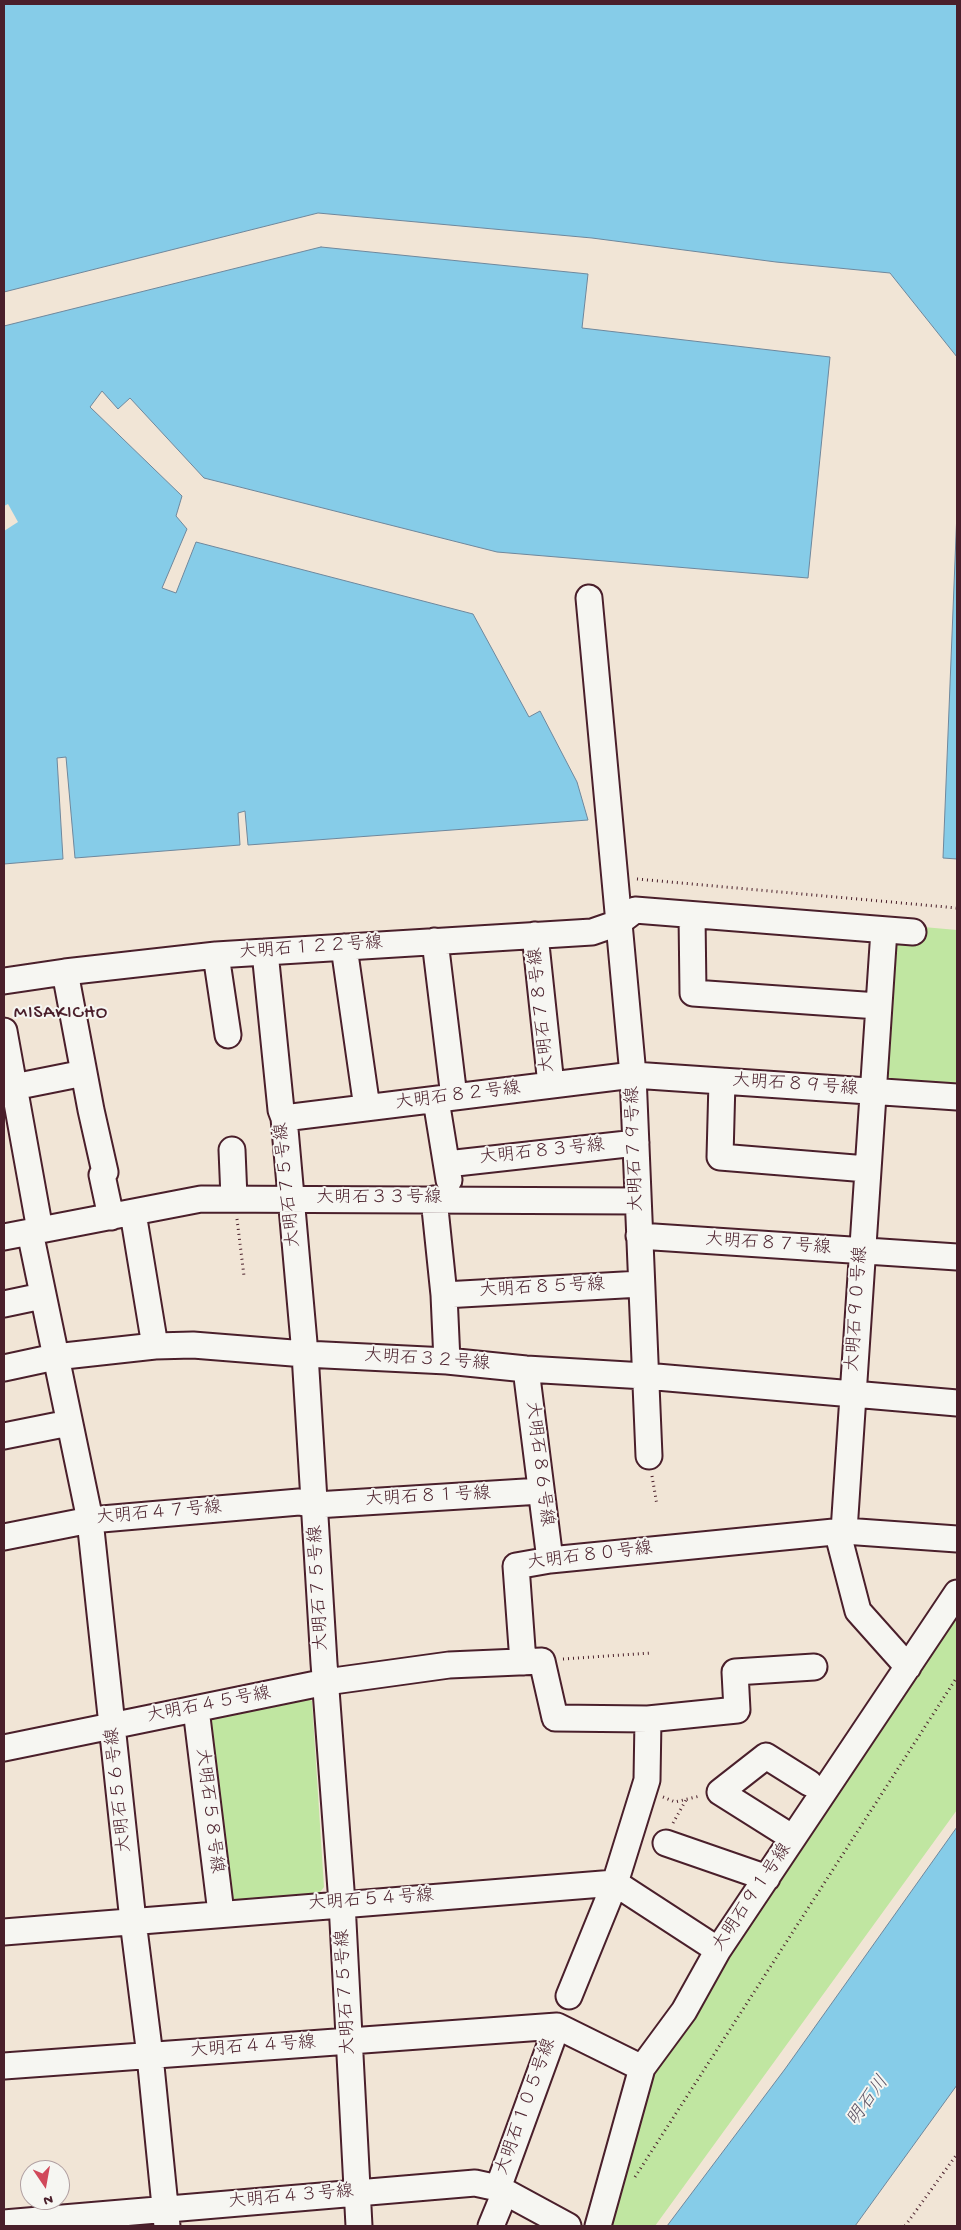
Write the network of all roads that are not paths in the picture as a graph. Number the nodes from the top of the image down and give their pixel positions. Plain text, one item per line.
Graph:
1 (589, 598) dead end
2 (692, 914) junction
3 (618, 923) junction
4 (884, 930) junction
5 (913, 932) dead end
6 (535, 935) junction
7 (435, 941) junction
8 (344, 947) junction
9 (265, 952) junction
10 (216, 955) junction
11 (65, 972) junction
12 (4, 981) edge
13 (878, 1006) junction
14 (4, 1031) edge
15 (228, 1035) dead end
16 (84, 1072) junction
17 (633, 1075) junction
18 (722, 1081) junction
19 (551, 1085) junction
20 (14, 1087) junction
21 (873, 1091) junction
22 (957, 1097) edge
23 (445, 1098) junction
24 (368, 1108) junction
25 (284, 1118) junction
26 (636, 1143) junction
27 (232, 1150) dead end
28 (447, 1164) junction
29 (867, 1169) junction
30 (234, 1198) junction
31 (291, 1198) junction
32 (443, 1199) junction
33 (638, 1201) junction
34 (122, 1215) junction
35 (35, 1231) junction
36 (639, 1236) junction
37 (4, 1237) edge
38 (862, 1251) junction
39 (957, 1257) edge
40 (641, 1284) junction
41 (444, 1295) junction
42 (42, 1296) junction
43 (4, 1304) edge
44 (155, 1346) junction
45 (305, 1354) junction
46 (55, 1357) junction
47 (446, 1361) junction
48 (4, 1368) edge
49 (526, 1369) junction
50 (645, 1376) junction
51 (852, 1394) junction
52 (957, 1402) edge
53 (69, 1423) junction
54 (4, 1436) edge
55 (649, 1456) road end
56 (541, 1491) junction
57 (316, 1505) junction
58 (90, 1520) junction
59 (844, 1531) junction
60 (4, 1537) edge
61 (957, 1540) edge
62 (550, 1560) junction
63 (957, 1593) edge
64 (532, 1661) junction
65 (814, 1666) dead end
66 (908, 1667) junction
67 (326, 1682) junction
68 (196, 1709) junction
69 (648, 1719) junction
70 (113, 1725) junction
71 (4, 1748) edge
72 (809, 1783) dead end
73 (669, 1834) road end
74 (793, 1838) junction
75 (767, 1878) junction
76 (615, 1883) junction
77 (342, 1903) junction
78 (221, 1913) junction
79 (133, 1921) junction
80 (4, 1932) edge
81 (718, 1950) junction
82 (569, 1996) dead end
83 (557, 2026) junction
84 (349, 2040) junction
85 (150, 2056) junction
86 (4, 2066) edge
87 (642, 2068) junction
88 (502, 2190) junction
89 (358, 2192) junction
90 (166, 2218) edge
91 (4, 2223) edge
92 (359, 2226) edge
93 (491, 2226) edge
94 (568, 2226) edge
95 (598, 2226) edge

1 - 3 street, 大明石７９号線
2 - 3 street, 大明石１２２号線
2 - 4 street, 大明石１２２号線
2 - 13 street
3 - 6 street, 大明石１２２号線
3 - 17 street, 大明石７９号線
4 - 5 street, 大明石１２２号線
4 - 13 street, 大明石９０号線
6 - 7 street, 大明石１２２号線
6 - 19 street, 大明石７８号線
7 - 8 street, 大明石１２２号線
7 - 23 street
8 - 9 street, 大明石１２２号線
8 - 24 street
9 - 10 street, 大明石１２２号線
9 - 25 street, 大明石７５号線
10 - 11 street, 大明石１２２号線
10 - 15 street
11 - 12 street, 大明石１２２号線
11 - 16 street
13 - 21 street, 大明石９０号線
14 - 20 street, 大明石５６号線
16 - 20 street
16 - 34 street
17 - 18 street, 大明石８９号線
17 - 19 street, 大明石８２号線
17 - 26 street, 大明石７９号線
18 - 21 street, 大明石８９号線
18 - 29 street
19 - 23 street, 大明石８２号線
20 - 35 street, 大明石５６号線
21 - 22 street, 大明石８９号線
21 - 29 street, 大明石９０号線
23 - 24 street, 大明石８２号線
23 - 28 street
24 - 25 street, 大明石８２号線
25 - 31 street, 大明石７５号線
26 - 28 street, 大明石８３号線
26 - 33 street, 大明石７９号線
27 - 30 street
28 - 32 street
29 - 38 street, 大明石９０号線
30 - 31 street, 大明石３３号線
30 - 34 street, 大明石３３号線
31 - 32 street, 大明石３３号線
31 - 45 street, 大明石７５号線
32 - 33 street, 大明石３３号線
32 - 41 street
33 - 36 street, 大明石７９号線
34 - 35 street, 大明石３３号線
34 - 44 street
35 - 37 street, 大明石３３号線
35 - 42 street, 大明石５６号線
36 - 38 street, 大明石８７号線
36 - 40 street, 大明石７９号線
38 - 39 street, 大明石８７号線
38 - 51 street, 大明石９０号線
40 - 41 street, 大明石８５号線
40 - 50 street, 大明石７９号線
41 - 47 street
42 - 43 street
42 - 46 street, 大明石５６号線
44 - 45 street, 大明石３２号線
44 - 46 street, 大明石３２号線
45 - 47 street, 大明石３２号線
45 - 57 street, 大明石７５号線
46 - 48 street, 大明石３２号線
46 - 53 street, 大明石５６号線
47 - 49 street, 大明石３２号線
49 - 50 street, 大明石３２号線
49 - 56 street, 大明石８６号線
50 - 51 street, 大明石３２号線
50 - 55 street, 大明石７９号線
51 - 52 street, 大明石３２号線
51 - 59 street, 大明石９０号線
53 - 54 street
53 - 58 street, 大明石５６号線
56 - 57 street, 大明石８１号線
56 - 62 street, 大明石８６号線
57 - 58 street, 大明石４７号線
57 - 67 street, 大明石７５号線
58 - 60 street, 大明石４７号線
58 - 70 street, 大明石５６号線
59 - 61 street, 大明石８０号線
59 - 62 street, 大明石８０号線
59 - 66 street, 大明石９０号線
62 - 64 street, 大明石８０号線
63 - 66 street, 大明石９１号線
64 - 67 street
64 - 69 street
65 - 69 street
66 - 74 street, 大明石９１号線
67 - 68 street, 大明石４５号線
67 - 77 street, 大明石７５号線
68 - 70 street, 大明石４５号線
68 - 78 street, 大明石５８号線
69 - 76 street
70 - 71 street, 大明石４５号線
70 - 79 street, 大明石５６号線
72 - 74 street
73 - 75 street
74 - 75 street, 大明石９１号線
75 - 81 street, 大明石９１号線
76 - 77 street, 大明石５４号線
76 - 81 street
76 - 82 street
77 - 78 street, 大明石５４号線
77 - 84 street, 大明石７５号線
78 - 79 street, 大明石５４号線
79 - 80 street, 大明石５４号線
79 - 85 street, 大明石５６号線
81 - 87 street, 大明石９１号線
83 - 84 street, 大明石４４号線
83 - 87 street
83 - 88 street, 大明石１０５号線
84 - 85 street, 大明石４４号線
84 - 89 street, 大明石７５号線
85 - 86 street, 大明石４４号線
85 - 90 street, 大明石５６号線
87 - 95 street, 大明石９１号線
88 - 89 street, 大明石４３号線
88 - 93 street, 大明石１０５号線
88 - 94 street, 大明石４３号線
89 - 90 street, 大明石４３号線
89 - 92 street, 大明石７５号線
90 - 91 street, 大明石４３号線

